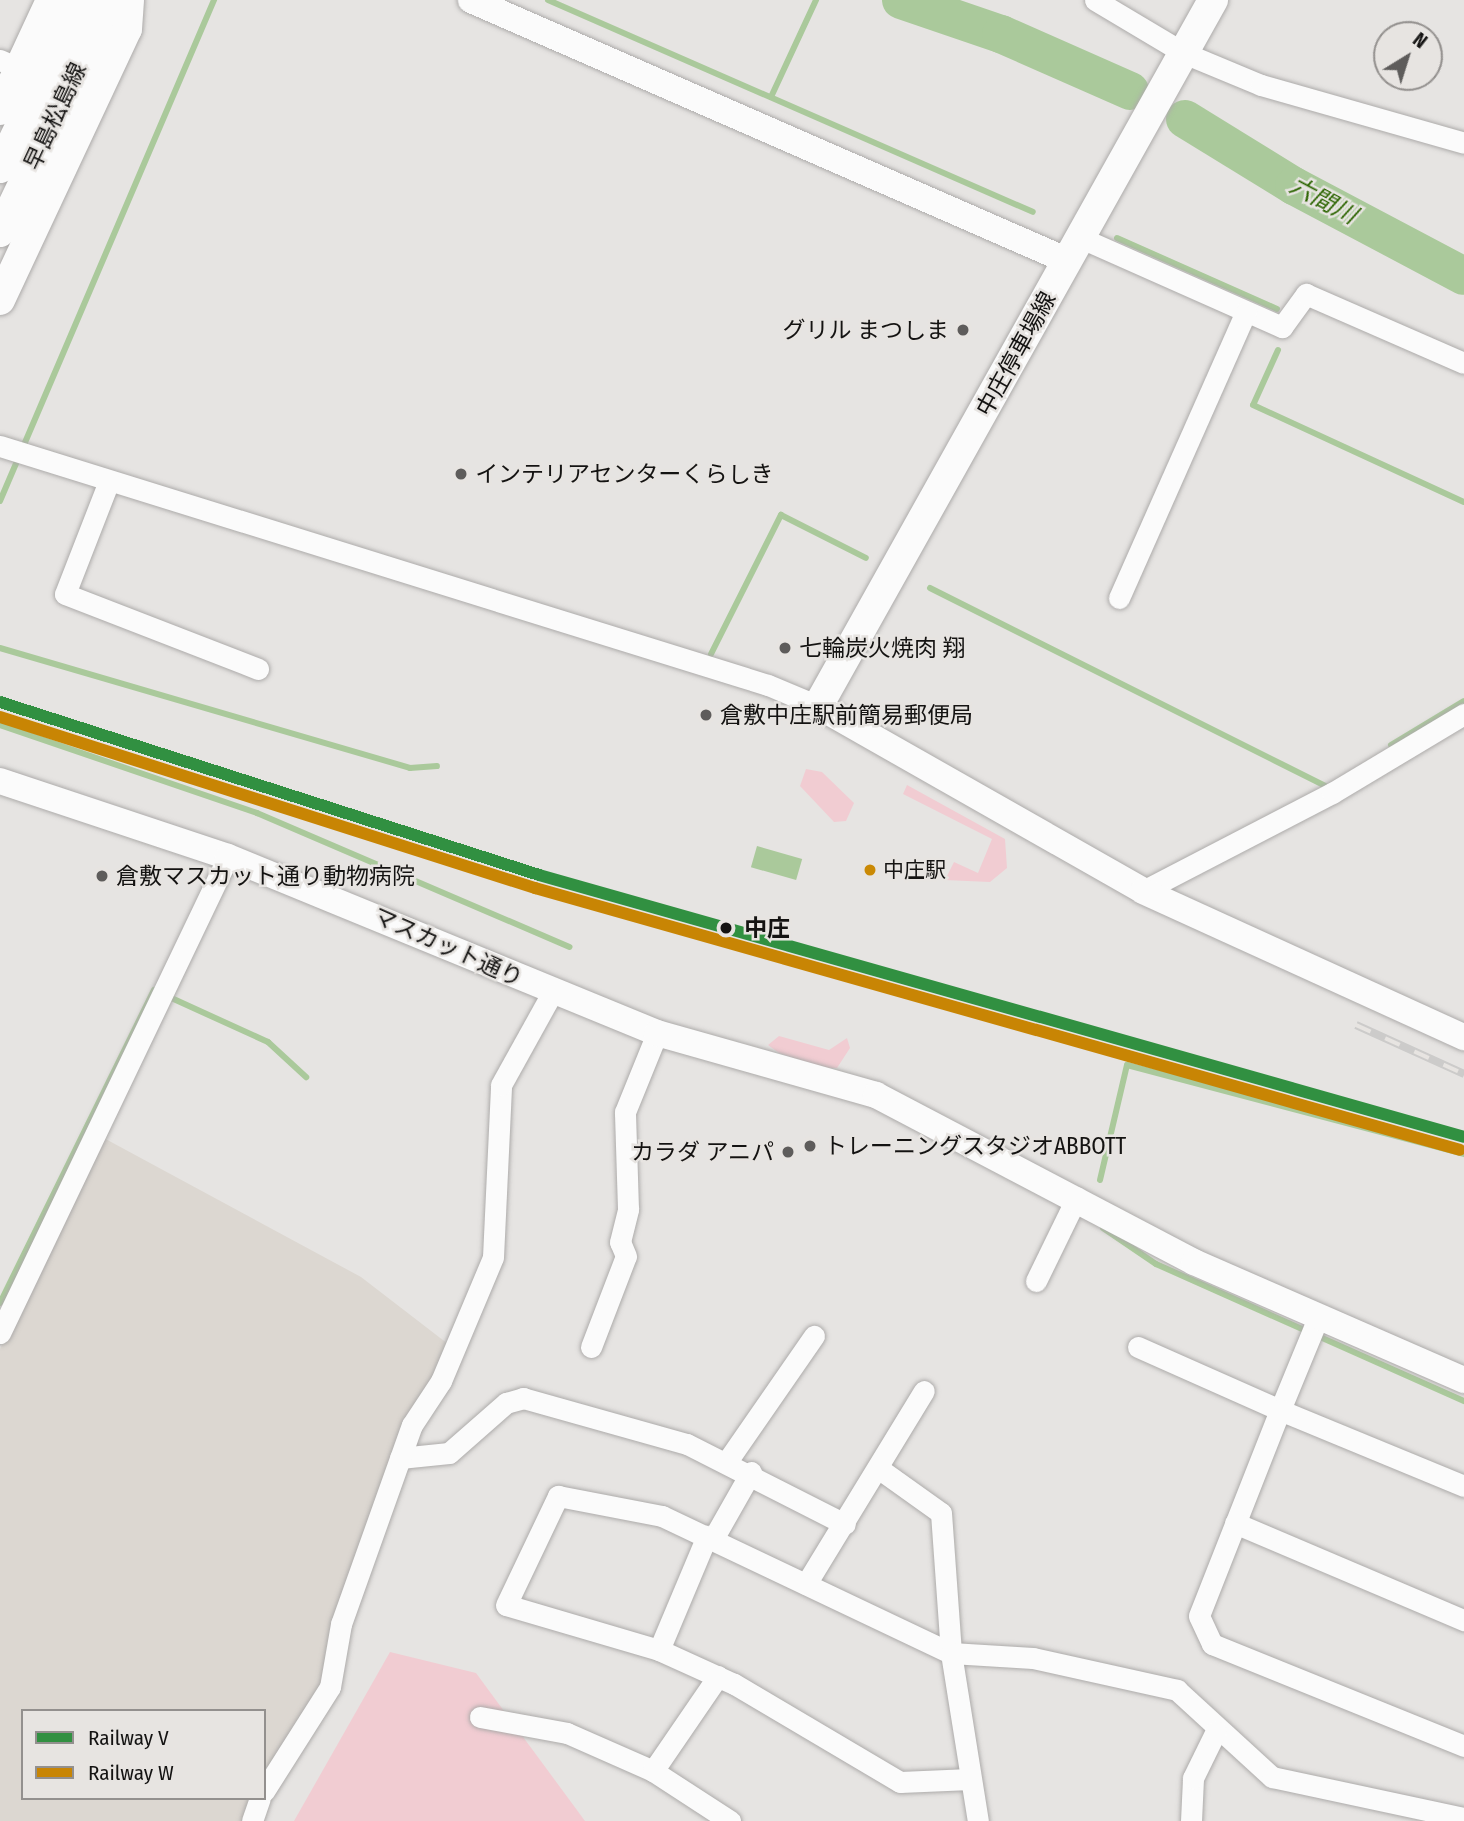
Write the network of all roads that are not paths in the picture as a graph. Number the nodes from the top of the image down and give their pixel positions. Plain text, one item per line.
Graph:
1 (51, 0) edge
2 (81, 0) edge
3 (111, 0) edge
4 (128, 0) edge
5 (471, 0) edge
6 (1095, 0) edge
7 (1213, 0) edge
8 (1184, 53) junction
9 (10, 64) edge
10 (0, 110) edge
11 (1464, 143) edge
12 (0, 168) edge
13 (0, 232) edge
14 (1075, 250) junction
15 (0, 300) edge
16 (1246, 312) junction
17 (1464, 363) edge
18 (14, 451) edge
19 (109, 481) junction
20 (1119, 598) dead end
21 (258, 669) dead end
22 (818, 706) junction
23 (1464, 715) edge
24 (0, 780) edge
25 (228, 857) junction
26 (1143, 891) junction
27 (552, 993) junction
28 (657, 1033) junction
29 (1464, 1037) edge
30 (1077, 1196) junction
31 (1036, 1281) dead end
32 (1313, 1329) junction
33 (0, 1333) edge
34 (814, 1336) dead end
35 (591, 1347) dead end
36 (1138, 1347) dead end
37 (1464, 1380) edge
38 (924, 1391) dead end
39 (1280, 1410) junction
40 (400, 1458) junction
41 (728, 1460) junction
42 (878, 1468) junction
43 (751, 1472) junction
44 (1464, 1486) edge
45 (1235, 1523) junction
46 (845, 1524) junction
47 (710, 1538) junction
48 (806, 1584) junction
49 (1464, 1620) edge
50 (659, 1650) junction
51 (951, 1653) junction
52 (718, 1676) junction
53 (480, 1717) dead end
54 (1216, 1731) junction
55 (1464, 1746) edge
56 (653, 1771) junction
57 (970, 1779) junction
58 (266, 1788) edge
59 (259, 1800) edge
60 (1464, 1818) edge
61 (252, 1821) edge
62 (730, 1821) edge
63 (978, 1821) edge
64 (1191, 1821) edge

1 - 9 main road
2 - 12 main road, 早島松島線
3 - 13 main road, 早島松島線
4 - 15 main road
5 - 14 street
6 - 8 street
7 - 8 main road, 中庄停車場線
8 - 11 street
8 - 14 main road, 中庄停車場線
9 - 10 main road
14 - 16 street
14 - 22 main road, 中庄停車場線
16 - 17 street
16 - 20 street
18 - 19 street
19 - 21 street
19 - 22 street
22 - 26 street
23 - 26 street
24 - 25 street, マスカット通り
25 - 27 street, マスカット通り
25 - 33 street
26 - 29 street
27 - 28 street, マスカット通り
27 - 40 street
28 - 30 street, マスカット通り
28 - 35 street
30 - 31 street
30 - 32 street, マスカット通り
32 - 37 street, マスカット通り
32 - 39 street
34 - 41 street
36 - 39 street
38 - 42 street
39 - 44 street
39 - 45 street
40 - 41 street
40 - 58 street
41 - 43 street
42 - 46 street
42 - 51 street
43 - 46 street
43 - 47 street
45 - 49 street
45 - 55 street
46 - 48 street
47 - 48 street
47 - 50 street
47 - 50 street
48 - 51 street
50 - 52 street
51 - 54 street
51 - 57 street
52 - 56 street
52 - 57 street
53 - 56 street
54 - 60 street
54 - 64 street
56 - 62 street
57 - 63 street
59 - 61 street

